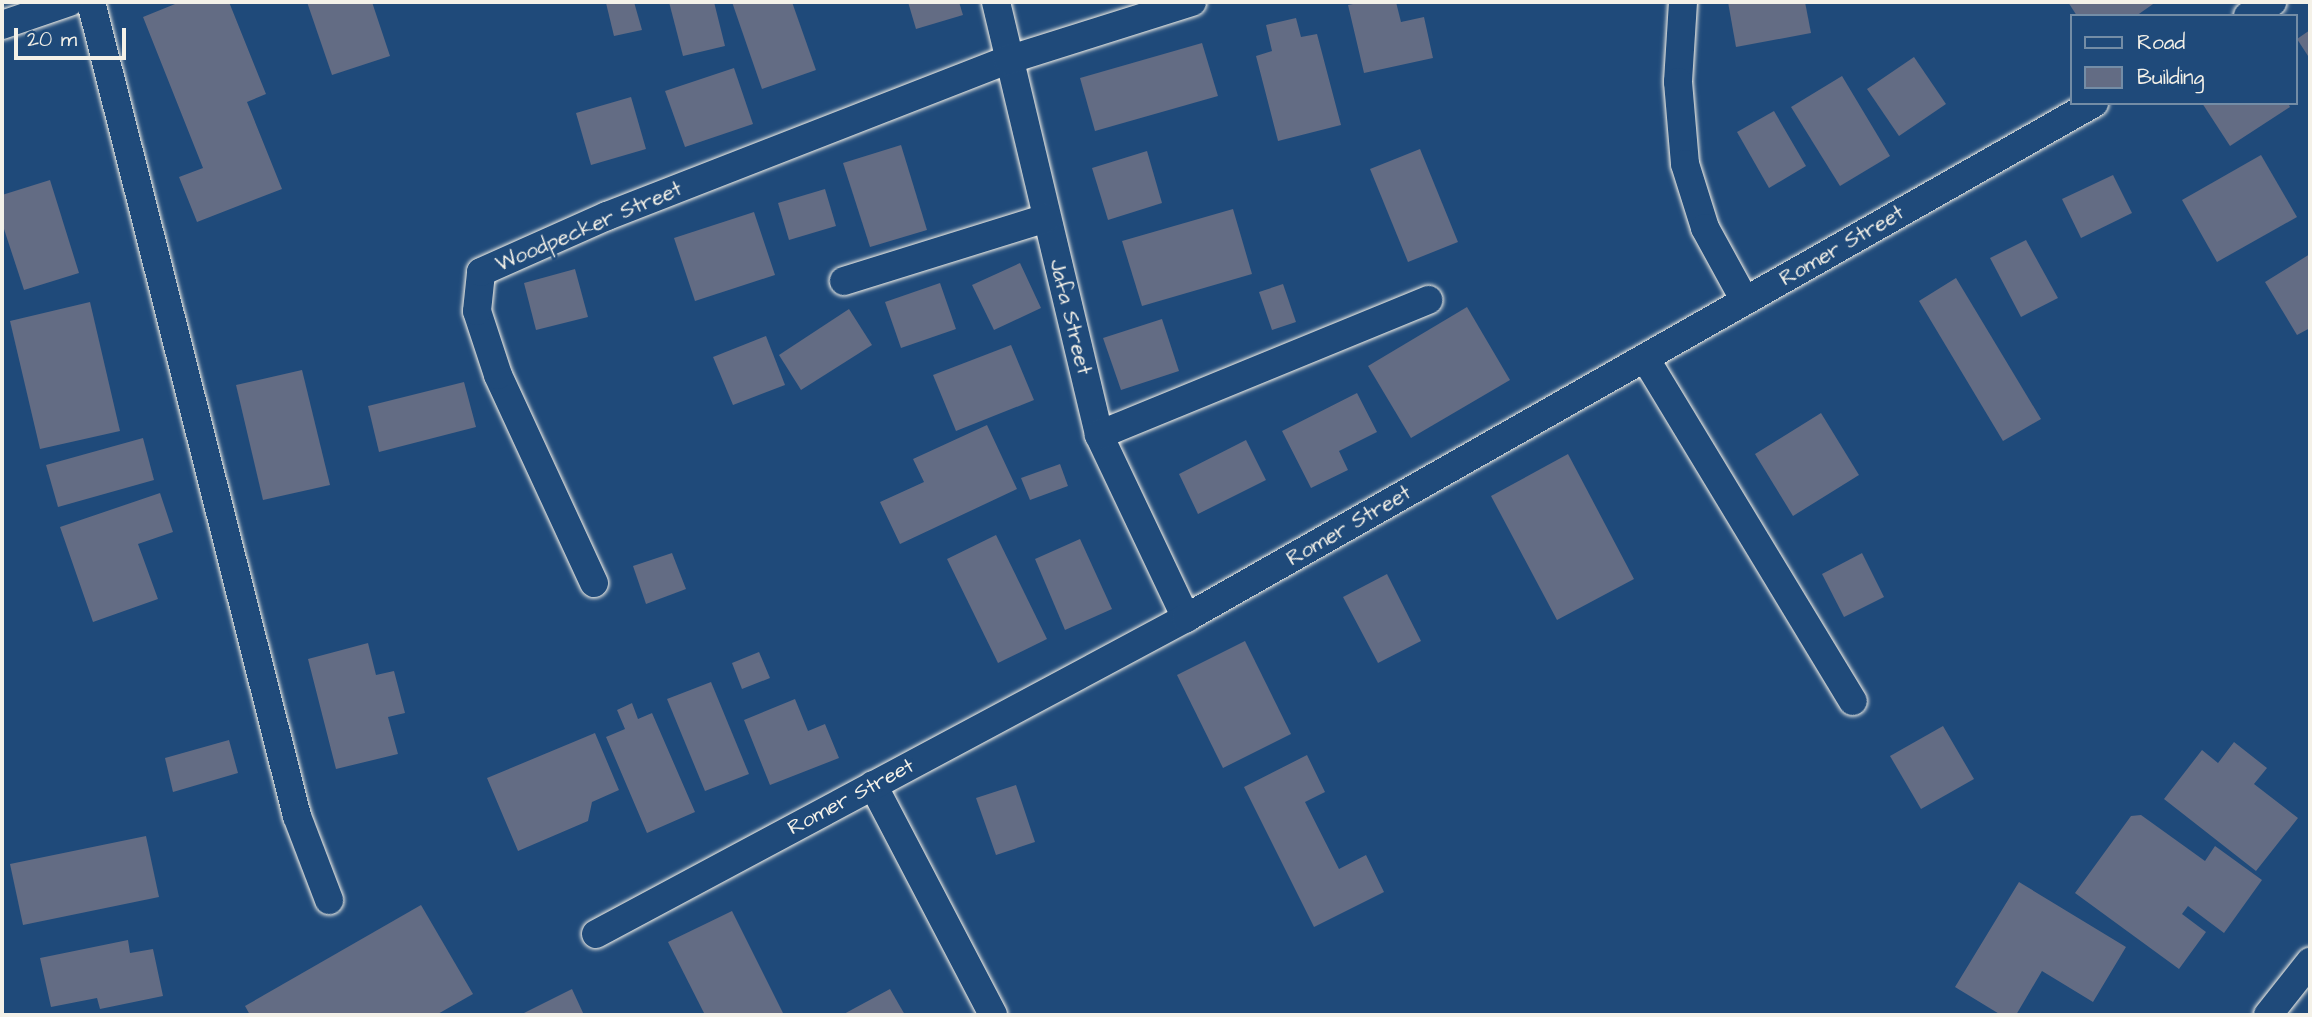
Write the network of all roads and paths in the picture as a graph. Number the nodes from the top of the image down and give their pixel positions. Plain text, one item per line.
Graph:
1 (69, 2) edge
2 (91, 2) edge
3 (996, 2) edge
4 (1192, 2) edge
5 (1683, 2) edge
6 (2272, 2) edge
7 (2251, 14) edge
8 (2, 25) edge
9 (1008, 61) junction
10 (2090, 105) edge
11 (1046, 218) junction
12 (844, 281) dead end
13 (1429, 300) dead end
14 (1745, 301) junction
15 (1645, 358) junction
16 (1099, 435) junction
17 (594, 583) dead end
18 (1186, 618) junction
19 (1853, 701) dead end
20 (873, 786) junction
21 (329, 900) dead end
22 (596, 934) dead end
23 (2310, 962) edge
24 (993, 1015) edge
25 (2268, 1015) edge

1 - 8 street
2 - 21 street
3 - 9 street, Jafa Street
4 - 9 street
5 - 14 street
6 - 7 street
9 - 11 street, Jafa Street
9 - 17 street, Woodpecker Street
10 - 14 street, Romer Street
11 - 12 street
11 - 16 street, Jafa Street
13 - 16 street
14 - 15 street, Romer Street
15 - 18 street, Romer Street
15 - 19 street
16 - 18 street, Jafa Street
18 - 20 street, Romer Street
20 - 22 street, Romer Street
20 - 24 street
23 - 25 street

